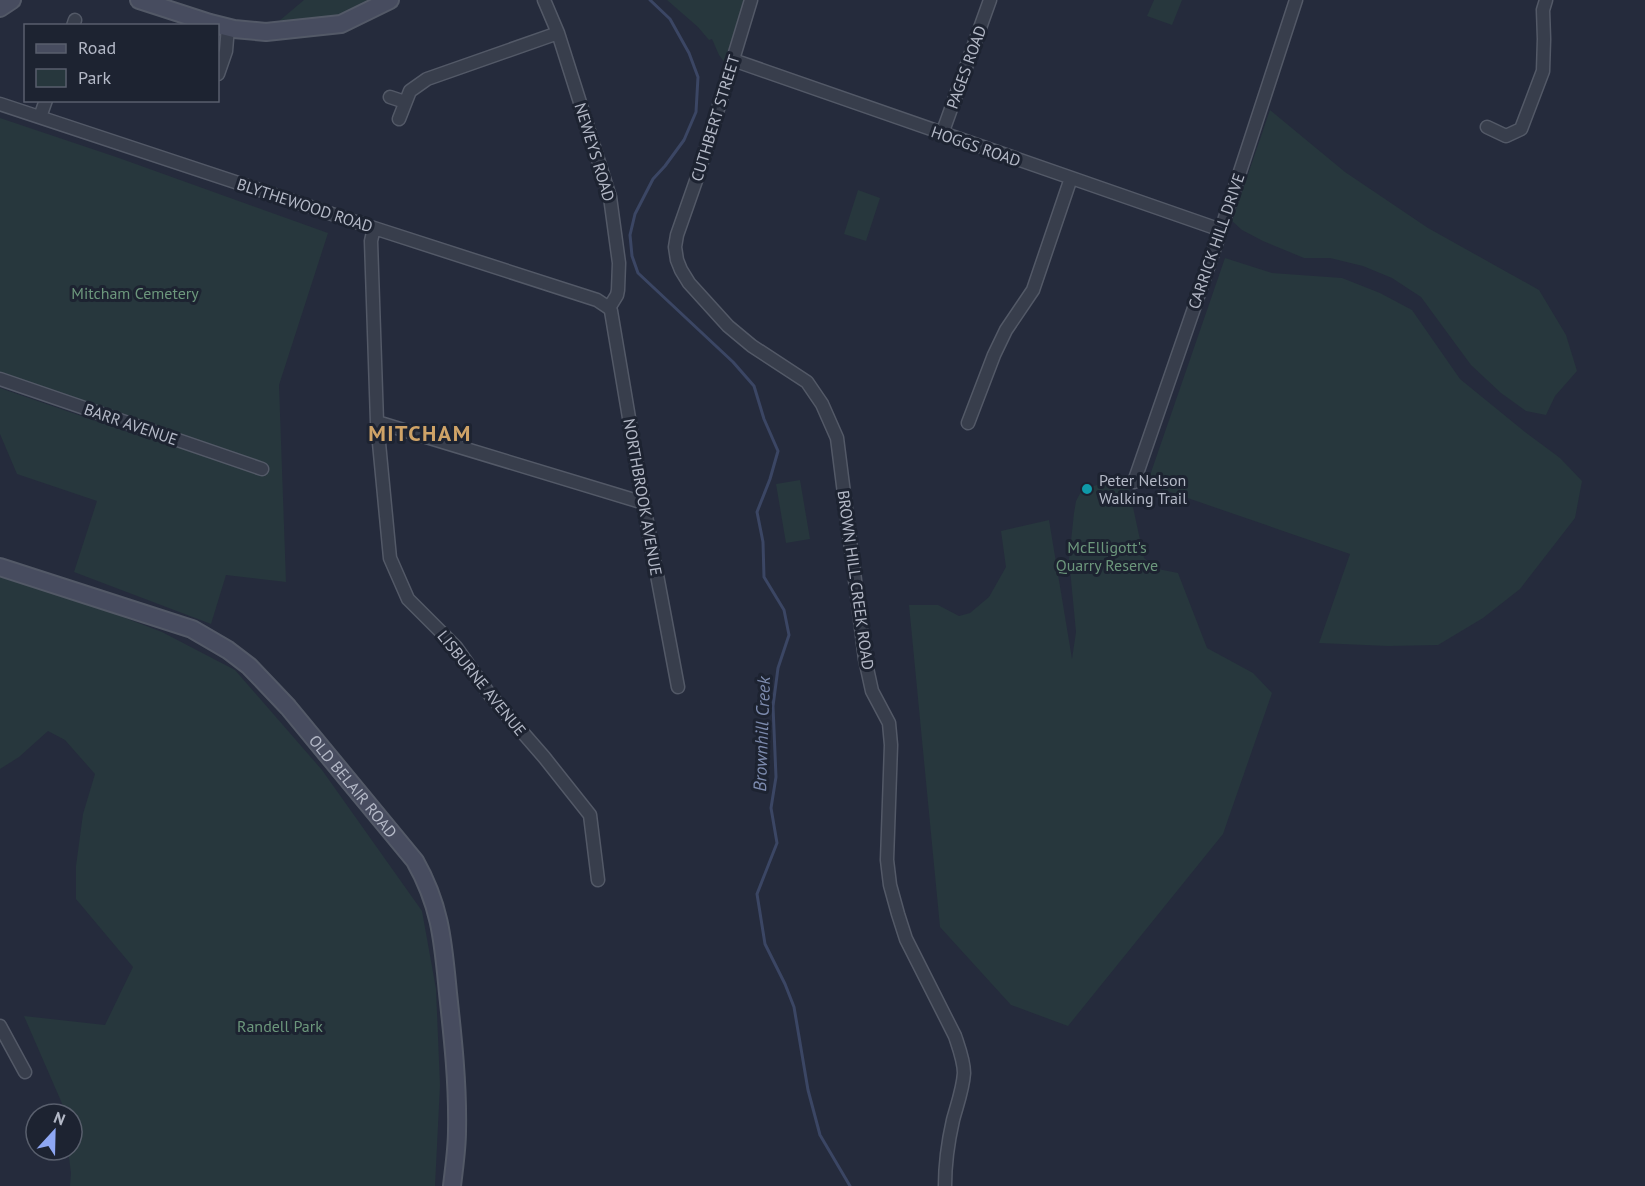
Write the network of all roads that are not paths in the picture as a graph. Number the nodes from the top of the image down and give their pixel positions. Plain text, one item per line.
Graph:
1 (12, 0) edge
2 (139, 0) edge
3 (372, 0) edge
4 (390, 0) edge
5 (544, 0) edge
6 (751, 0) edge
7 (990, 0) edge
8 (1296, 0) edge
9 (1546, 0) edge
10 (0, 8) edge
11 (214, 24) edge
12 (219, 25) edge
13 (228, 27) junction
14 (315, 27) junction
15 (558, 33) junction
16 (733, 60) junction
17 (219, 71) edge
18 (390, 97) dead end
19 (45, 102) edge
20 (405, 102) junction
21 (0, 104) edge
22 (40, 117) junction
23 (399, 119) dead end
24 (1487, 127) dead end
25 (942, 134) junction
26 (1071, 178) junction
27 (374, 228) junction
28 (1221, 230) junction
29 (676, 235) joint
30 (609, 308) junction
31 (0, 378) edge
32 (377, 422) junction
33 (969, 423) dead end
34 (262, 469) dead end
35 (1134, 482) dead end
36 (644, 503) junction
37 (0, 567) edge
38 (678, 687) dead end
39 (598, 880) dead end
40 (0, 1026) edge
41 (25, 1072) dead end
42 (452, 1186) edge
43 (945, 1186) edge

1 - 10 main road
2 - 11 main road
3 - 14 main road
4 - 14 main road
5 - 15 street, NEWEYS ROAD
6 - 16 street, CUTHBERT STREET
7 - 25 street, PAGES ROAD
8 - 28 street, CARRICK HILL DRIVE
9 - 24 street
12 - 13 main road
13 - 14 main road
13 - 17 street
15 - 20 street
15 - 30 street, NEWEYS ROAD
16 - 25 street, HOGGS ROAD
16 - 29 street, CUTHBERT STREET
18 - 20 street
19 - 22 street
20 - 23 street
21 - 22 street, BLYTHEWOOD ROAD
22 - 27 street, BLYTHEWOOD ROAD
25 - 26 street, HOGGS ROAD
26 - 28 street, HOGGS ROAD
26 - 33 street
27 - 30 street, BLYTHEWOOD ROAD
27 - 32 street, LISBURNE AVENUE
28 - 35 street, CARRICK HILL DRIVE
29 - 43 street, BROWN HILL CREEK ROAD
30 - 36 street, NORTHBROOK AVENUE
31 - 34 street, BARR AVENUE
32 - 36 street
32 - 39 street, LISBURNE AVENUE
36 - 38 street, NORTHBROOK AVENUE
37 - 42 main road, OLD BELAIR ROAD
40 - 41 street

